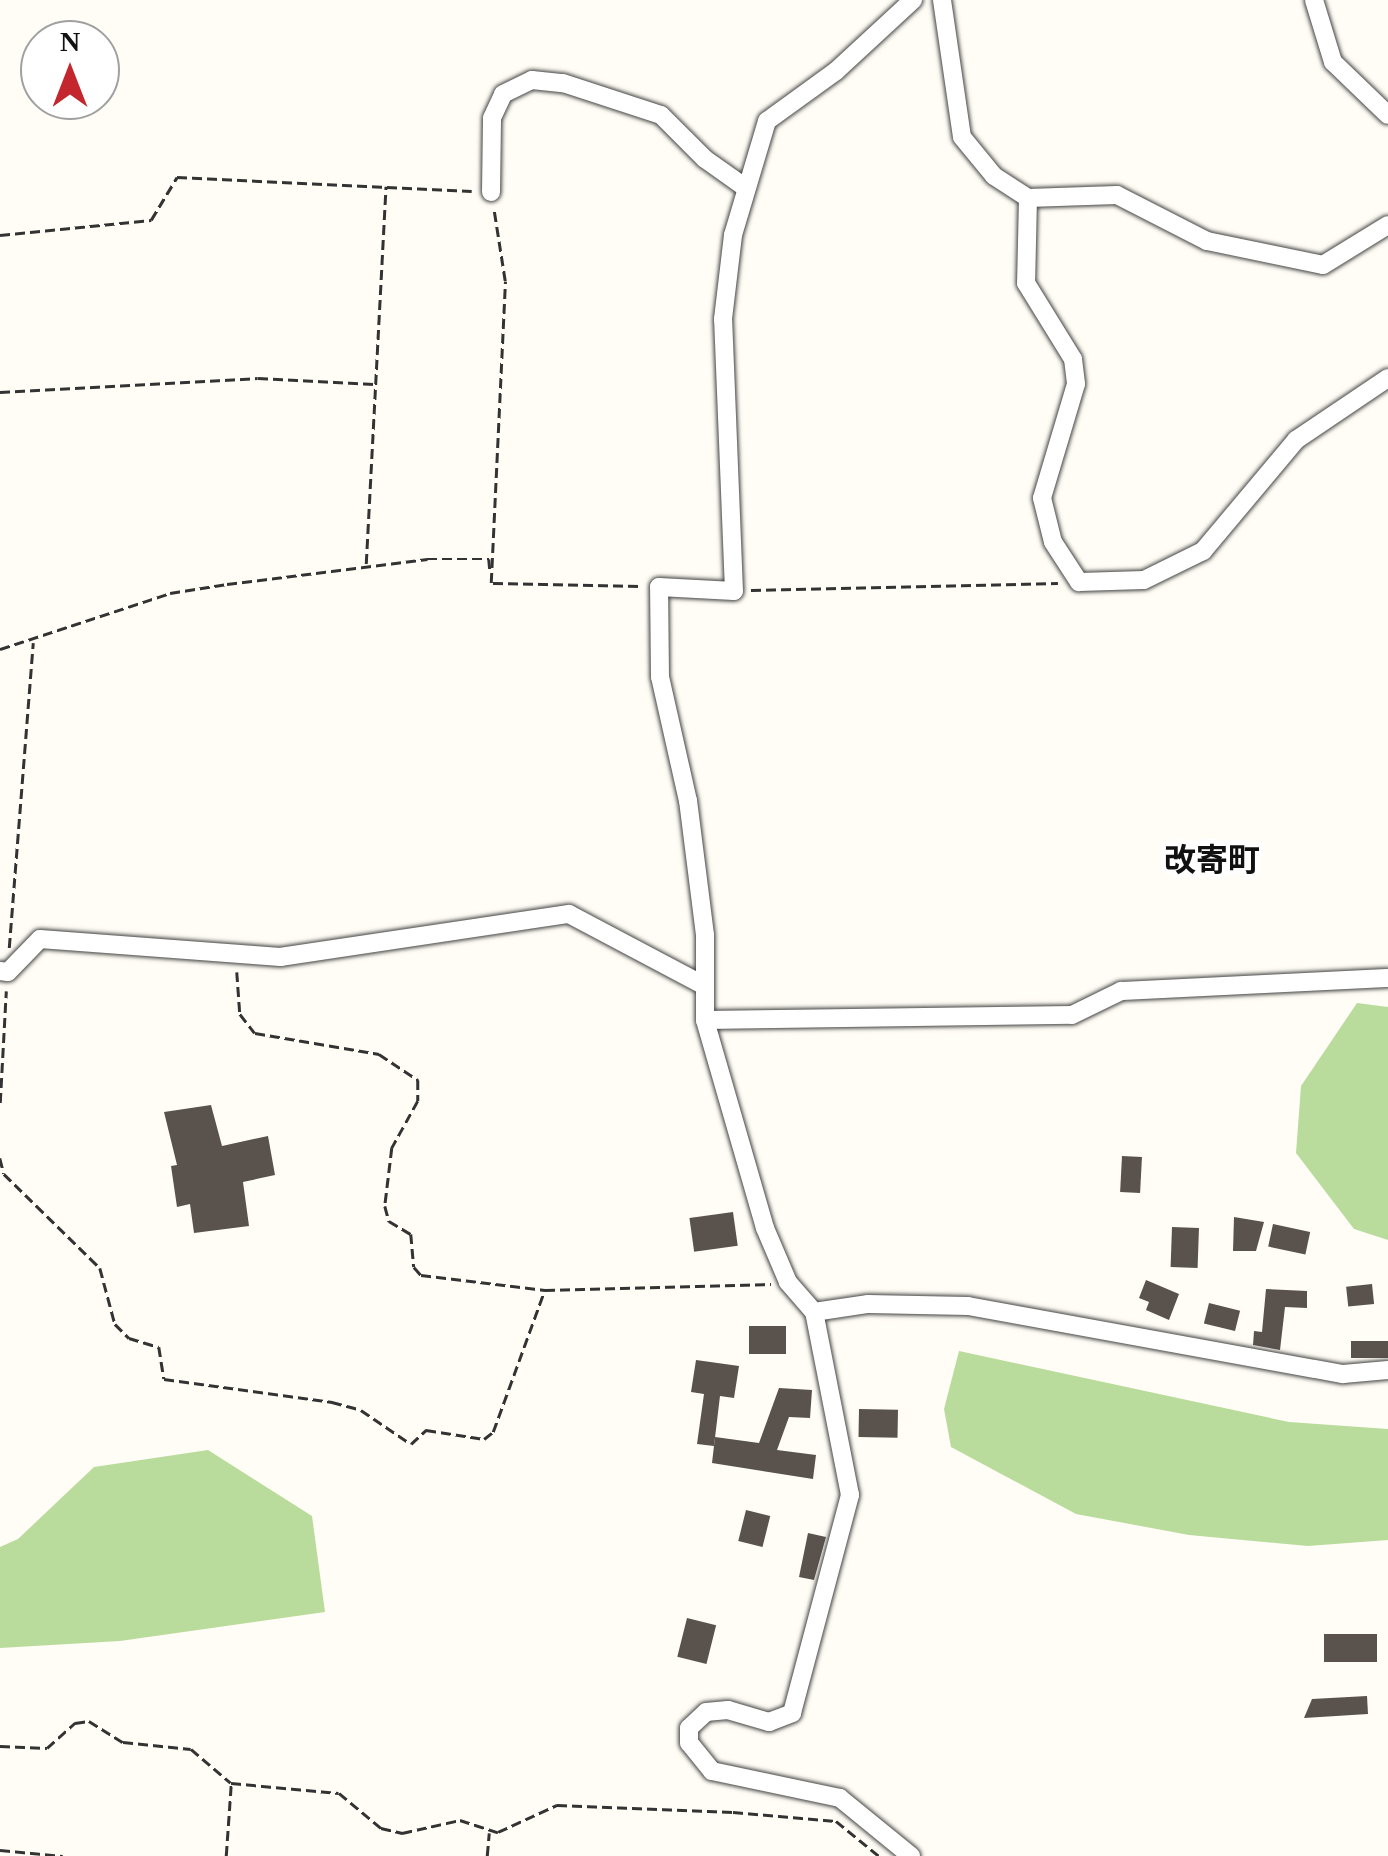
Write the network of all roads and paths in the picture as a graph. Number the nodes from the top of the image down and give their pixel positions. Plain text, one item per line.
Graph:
1 (913, 0) edge
2 (942, 0) edge
3 (1314, 0) edge
4 (1388, 115) edge
5 (386, 186) junction
6 (746, 188) junction
7 (491, 192) junction
8 (1028, 198) junction
9 (1388, 225) edge
10 (0, 236) edge
11 (1388, 378) edge
12 (376, 384) junction
13 (0, 392) edge
14 (366, 565) junction
15 (1080, 582) junction
16 (492, 583) junction
17 (659, 587) junction
18 (734, 591) junction
19 (33, 643) junction
20 (0, 649) edge
21 (236, 956) junction
22 (4, 972) edge
23 (1388, 978) edge
24 (702, 984) junction
25 (706, 1020) junction
26 (0, 1103) edge
27 (0, 1158) edge
28 (788, 1282) junction
29 (545, 1290) junction
30 (814, 1312) junction
31 (1388, 1370) edge
32 (0, 1746) edge
33 (231, 1783) junction
34 (489, 1831) junction
35 (0, 1850) edge
36 (63, 1856) edge
37 (226, 1856) edge
38 (487, 1856) edge
39 (879, 1856) edge
40 (911, 1856) edge

1 - 6 street
2 - 8 street
3 - 4 street
5 - 7 path
5 - 10 path
5 - 12 path
6 - 7 street
6 - 18 street
7 - 16 path
8 - 9 street
8 - 15 street
11 - 15 street
12 - 13 path
12 - 14 path
14 - 16 path
14 - 19 path
15 - 18 path
16 - 17 path
17 - 18 street
17 - 24 street
19 - 20 path
19 - 22 path
21 - 22 street
21 - 24 street
21 - 29 path
22 - 26 path
23 - 25 street
24 - 25 street
25 - 28 street
27 - 29 path
28 - 29 path
28 - 30 street
30 - 31 street
30 - 40 street
32 - 33 path
33 - 34 path
33 - 37 path
34 - 38 path
34 - 39 path
35 - 36 path

